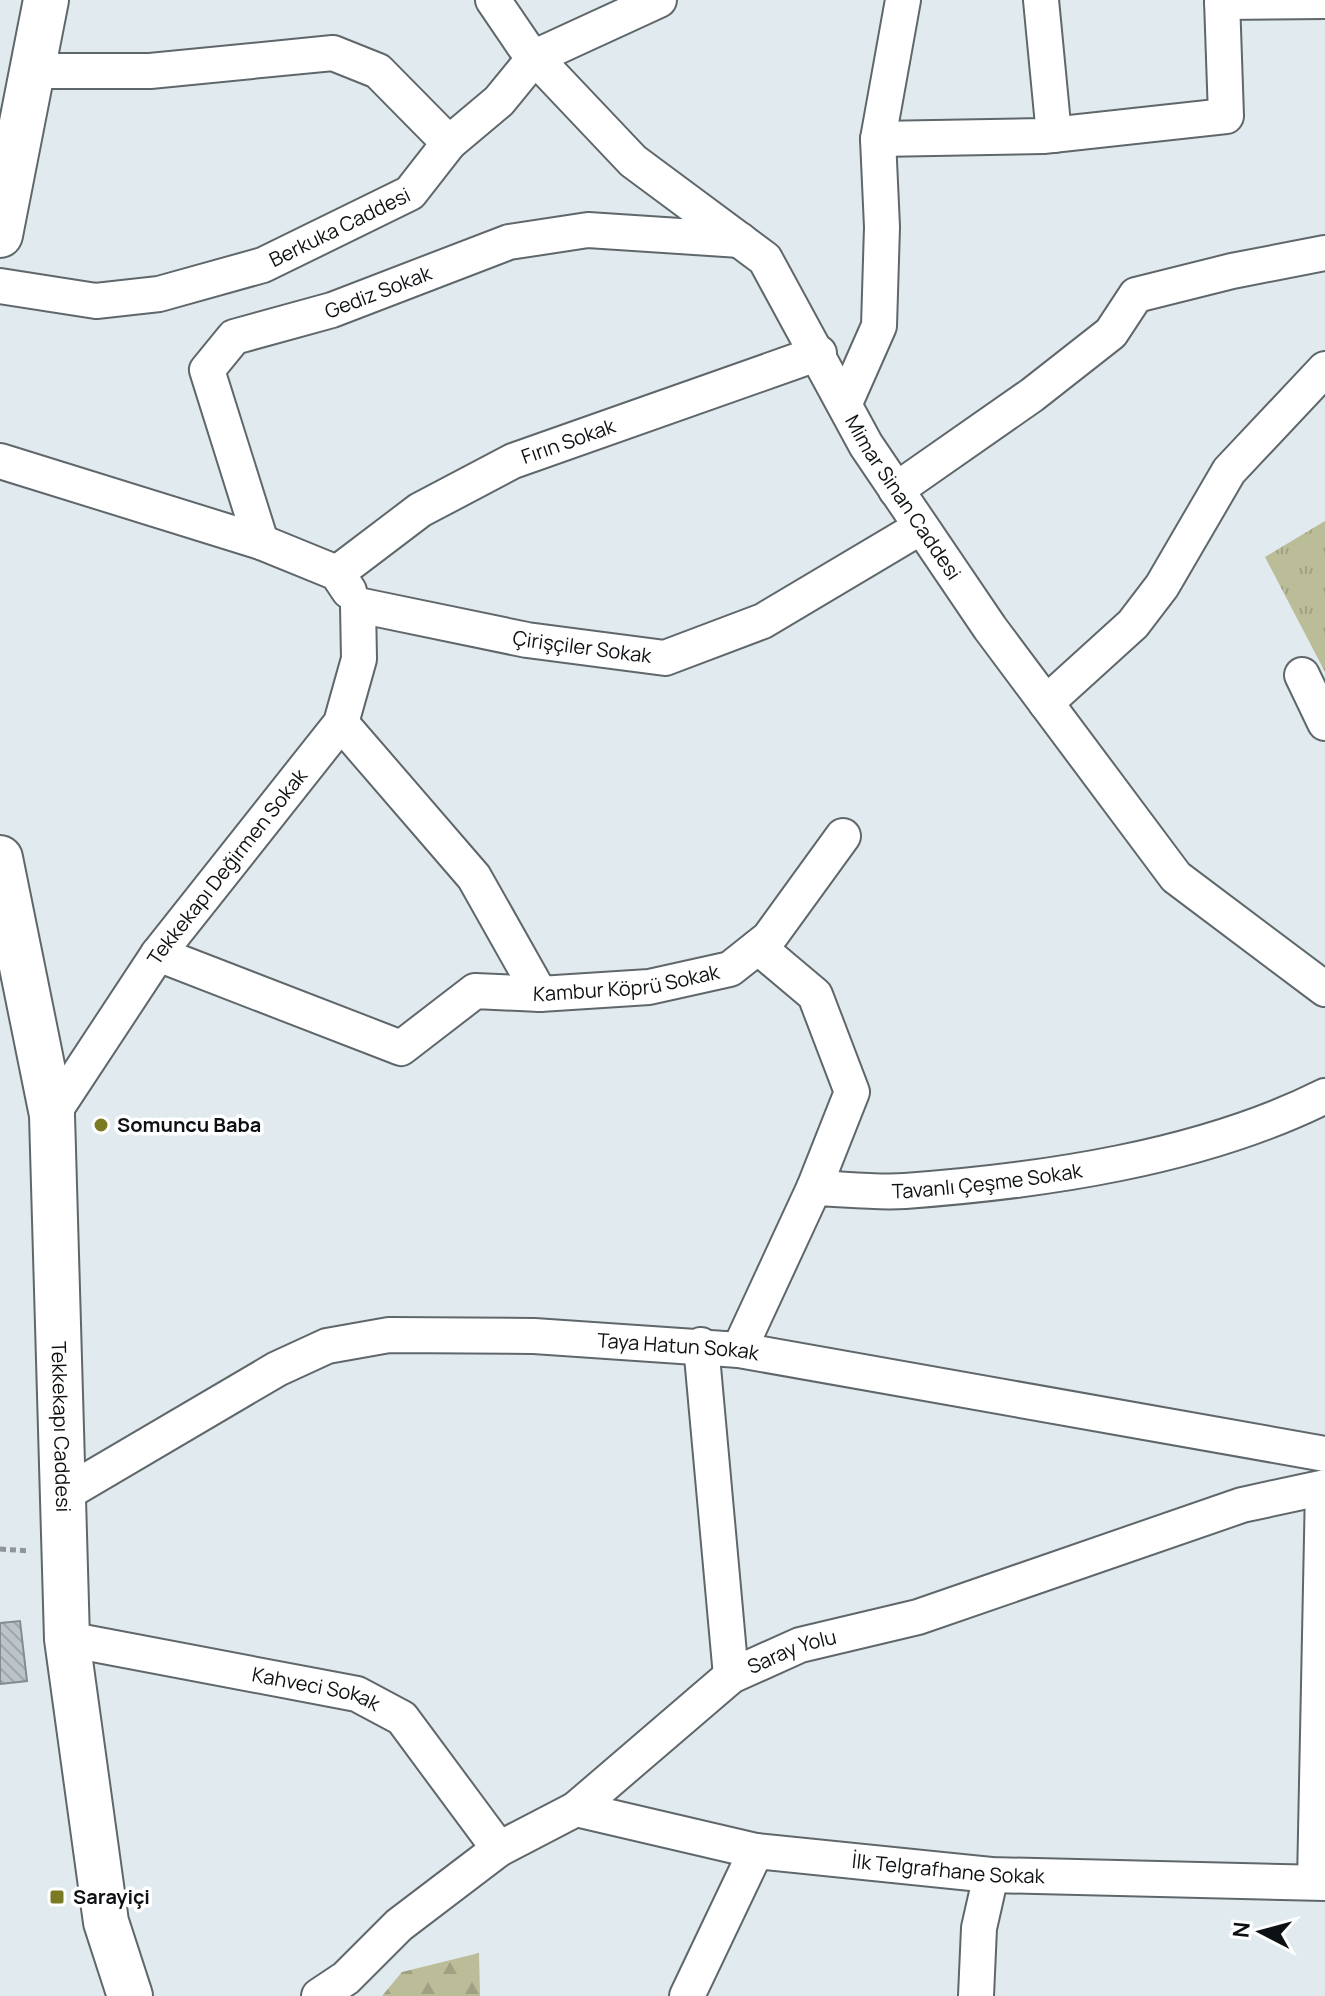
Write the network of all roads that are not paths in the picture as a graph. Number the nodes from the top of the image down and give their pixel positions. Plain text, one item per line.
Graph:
1 (46, 0) edge
2 (493, 0) edge
3 (659, 0) edge
4 (903, 0) edge
5 (1041, 0) edge
6 (1222, 1) edge
7 (1325, 1) edge
8 (535, 57) junction
9 (34, 71) junction
10 (1054, 135) junction
11 (878, 139) junction
12 (449, 143) junction
13 (0, 235) edge
14 (740, 240) junction
15 (1325, 253) edge
16 (0, 286) edge
17 (819, 353) junction
18 (1325, 369) edge
19 (845, 403) junction
20 (0, 461) edge
21 (896, 490) junction
22 (921, 527) junction
23 (261, 542) junction
24 (337, 573) junction
25 (358, 605) junction
26 (1302, 675) dead end
27 (1046, 703) junction
28 (341, 723) junction
29 (1325, 723) edge
30 (843, 836) dead end
31 (0, 858) edge
32 (758, 947) junction
33 (158, 954) junction
34 (1325, 989) edge
35 (540, 994) junction
36 (1325, 1096) edge
37 (52, 1115) junction
38 (814, 1188) junction
39 (701, 1345) junction
40 (739, 1350) junction
41 (1325, 1454) edge
42 (1324, 1488) edge
43 (61, 1496) junction
44 (67, 1639) junction
45 (731, 1676) junction
46 (576, 1809) junction
47 (499, 1849) junction
48 (756, 1851) junction
49 (991, 1875) junction
50 (1320, 1882) edge
51 (106, 1922) junction
52 (333, 1990) edge
53 (105, 1996) edge
54 (130, 1996) edge
55 (687, 1996) edge
56 (976, 1996) edge

1 - 9 main road
2 - 8 street, Mimar Sinan Caddesi
3 - 8 street, Berkuka Caddesi
4 - 11 street
5 - 10 street
6 - 7 street
6 - 10 street
8 - 12 street, Berkuka Caddesi
8 - 14 street, Mimar Sinan Caddesi
9 - 12 street
9 - 13 main road
10 - 11 street
11 - 19 street
12 - 16 street, Berkuka Caddesi
14 - 17 street, Mimar Sinan Caddesi
14 - 23 street, Gediz Sokak
15 - 21 street
17 - 19 street, Mimar Sinan Caddesi
17 - 24 street, Fırın Sokak
18 - 27 street
19 - 21 street, Mimar Sinan Caddesi
20 - 23 street
21 - 22 street, Mimar Sinan Caddesi
22 - 25 street, Çirişçiler Sokak
22 - 27 street, Mimar Sinan Caddesi
23 - 24 street
24 - 25 street
25 - 28 street, Tekkekapı Değirmen Sokak
26 - 29 street
27 - 34 street, Mimar Sinan Caddesi
28 - 33 street, Tekkekapı Değirmen Sokak
28 - 35 street, Kambur Köprü Sokak
30 - 32 street, Kambur Köprü Sokak
31 - 37 main road, Tekkekapı Caddesi
32 - 35 street, Kambur Köprü Sokak
32 - 38 street
33 - 35 street
33 - 37 street, Tekkekapı Değirmen Sokak
36 - 38 street, Tavanlı Çeşme Sokak
37 - 43 main road, Tekkekapı Caddesi
38 - 40 street
39 - 40 street, Taya Hatun Sokak
39 - 43 street, Taya Hatun Sokak
39 - 45 street
40 - 41 street, Taya Hatun Sokak
42 - 45 street, Saray Yolu
42 - 50 street
43 - 44 main road, Tekkekapı Caddesi
44 - 47 street, Kahveci Sokak
44 - 51 main road, Tekkekapı Caddesi
45 - 46 street, Saray Yolu
46 - 47 street, Saray Yolu
46 - 48 street, İlk Telgrafhane Sokak
47 - 52 street, Saray Yolu
48 - 49 street, İlk Telgrafhane Sokak
48 - 55 street
49 - 50 street, İlk Telgrafhane Sokak
49 - 56 street
51 - 53 main road
51 - 54 main road, Tekkekapı Caddesi

